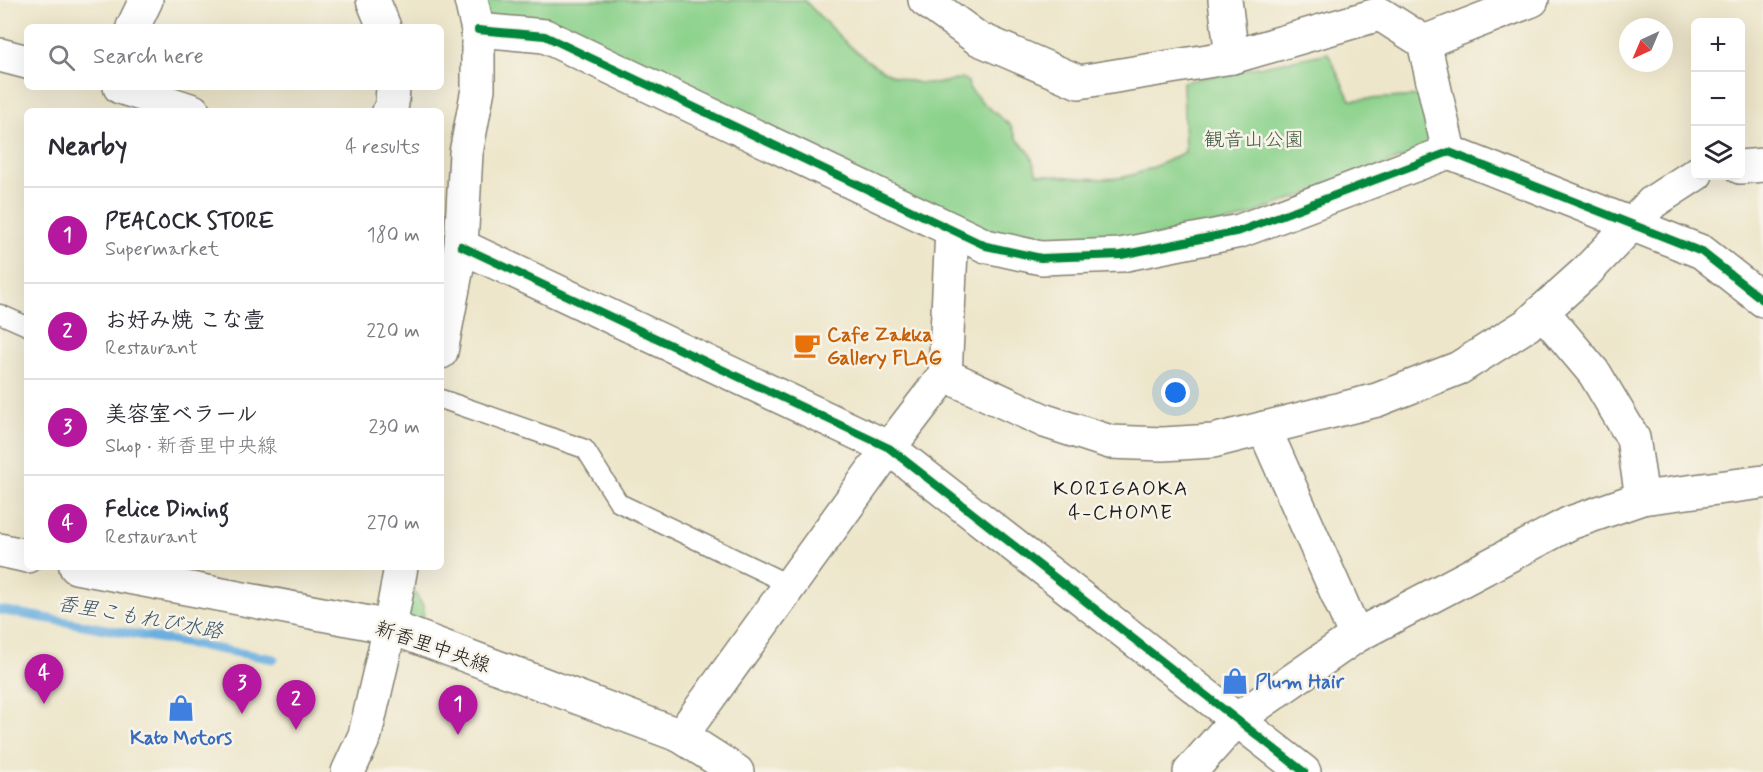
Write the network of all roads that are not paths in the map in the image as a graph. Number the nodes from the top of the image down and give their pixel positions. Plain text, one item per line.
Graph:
1 (146, 0) edge
2 (373, 0) edge
3 (924, 0) edge
4 (1225, 0) edge
5 (1532, 0) edge
6 (1394, 12) edge
7 (474, 15) edge
8 (134, 24) edge
9 (383, 24) edge
10 (1424, 42) junction
11 (0, 55) edge
12 (1232, 57) junction
13 (24, 61) edge
14 (129, 90) edge
15 (393, 90) edge
16 (184, 108) edge
17 (390, 108) edge
18 (1449, 152) junction
19 (1763, 165) edge
20 (1745, 167) edge
21 (1691, 177) edge
22 (452, 206) edge
23 (1632, 224) junction
24 (952, 230) junction
25 (461, 246) junction
26 (1763, 300) edge
27 (1542, 311) junction
28 (0, 314) edge
29 (24, 325) edge
30 (444, 336) edge
31 (945, 375) junction
32 (444, 400) edge
33 (1264, 428) junction
34 (889, 448) junction
35 (1763, 482) edge
36 (1642, 498) junction
37 (0, 550) edge
38 (24, 555) edge
39 (92, 570) edge
40 (400, 570) edge
41 (790, 585) junction
42 (390, 627) junction
43 (1356, 636) junction
44 (1236, 720) junction
45 (681, 736) junction
46 (348, 772) edge
47 (737, 772) edge
48 (1190, 772) edge
49 (1304, 772) edge

1 - 8 street
2 - 9 street
3 - 12 street
4 - 12 street
5 - 10 street
6 - 10 street
6 - 12 street
7 - 22 street
7 - 24 street
10 - 18 street
11 - 13 street
14 - 16 street
15 - 17 street
18 - 23 street
18 - 24 street
19 - 20 street
21 - 23 street
22 - 25 street
23 - 26 street
23 - 27 street
24 - 31 street
25 - 30 street
25 - 34 street
27 - 33 street
27 - 36 street
28 - 29 lane
31 - 33 street
31 - 34 street
32 - 41 lane
33 - 43 street
34 - 41 street
34 - 44 street
35 - 36 street
36 - 43 street
37 - 38 street
39 - 42 street, 新香里中央線
40 - 42 street
41 - 45 street
42 - 45 street, 新香里中央線
42 - 46 street
43 - 44 street
44 - 48 street
44 - 49 street
45 - 47 street, 新香里中央線

